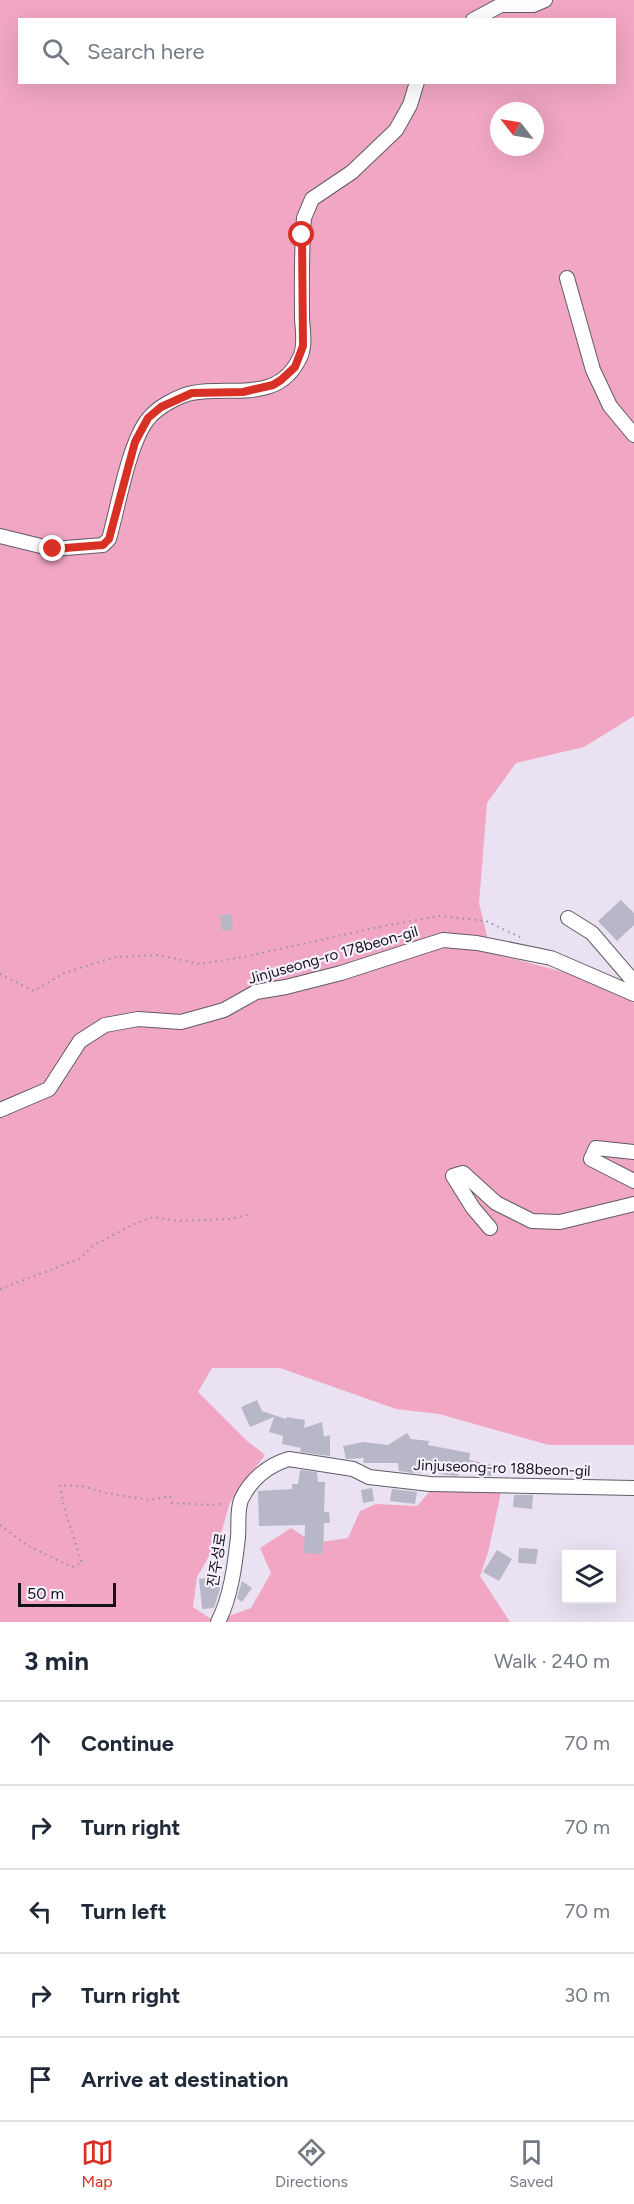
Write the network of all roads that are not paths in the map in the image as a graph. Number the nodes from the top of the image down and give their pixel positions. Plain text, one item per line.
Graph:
1 (544, 0) edge
2 (477, 18) edge
3 (416, 84) edge
4 (567, 278) dead end
5 (634, 435) edge
6 (0, 536) edge
7 (568, 918) dead end
8 (634, 982) edge
9 (634, 994) edge
10 (0, 1110) edge
11 (634, 1152) edge
12 (634, 1181) edge
13 (634, 1204) edge
14 (490, 1228) dead end
15 (634, 1488) edge
16 (240, 1502) joint
17 (218, 1622) edge

1 - 2 street
3 - 6 street
4 - 5 street
7 - 8 street
9 - 10 street, Jinjuseong-ro 178beon-gil
11 - 12 street
13 - 14 street
15 - 16 street, Jinjuseong-ro 188beon-gil
16 - 17 street, 진주성로

